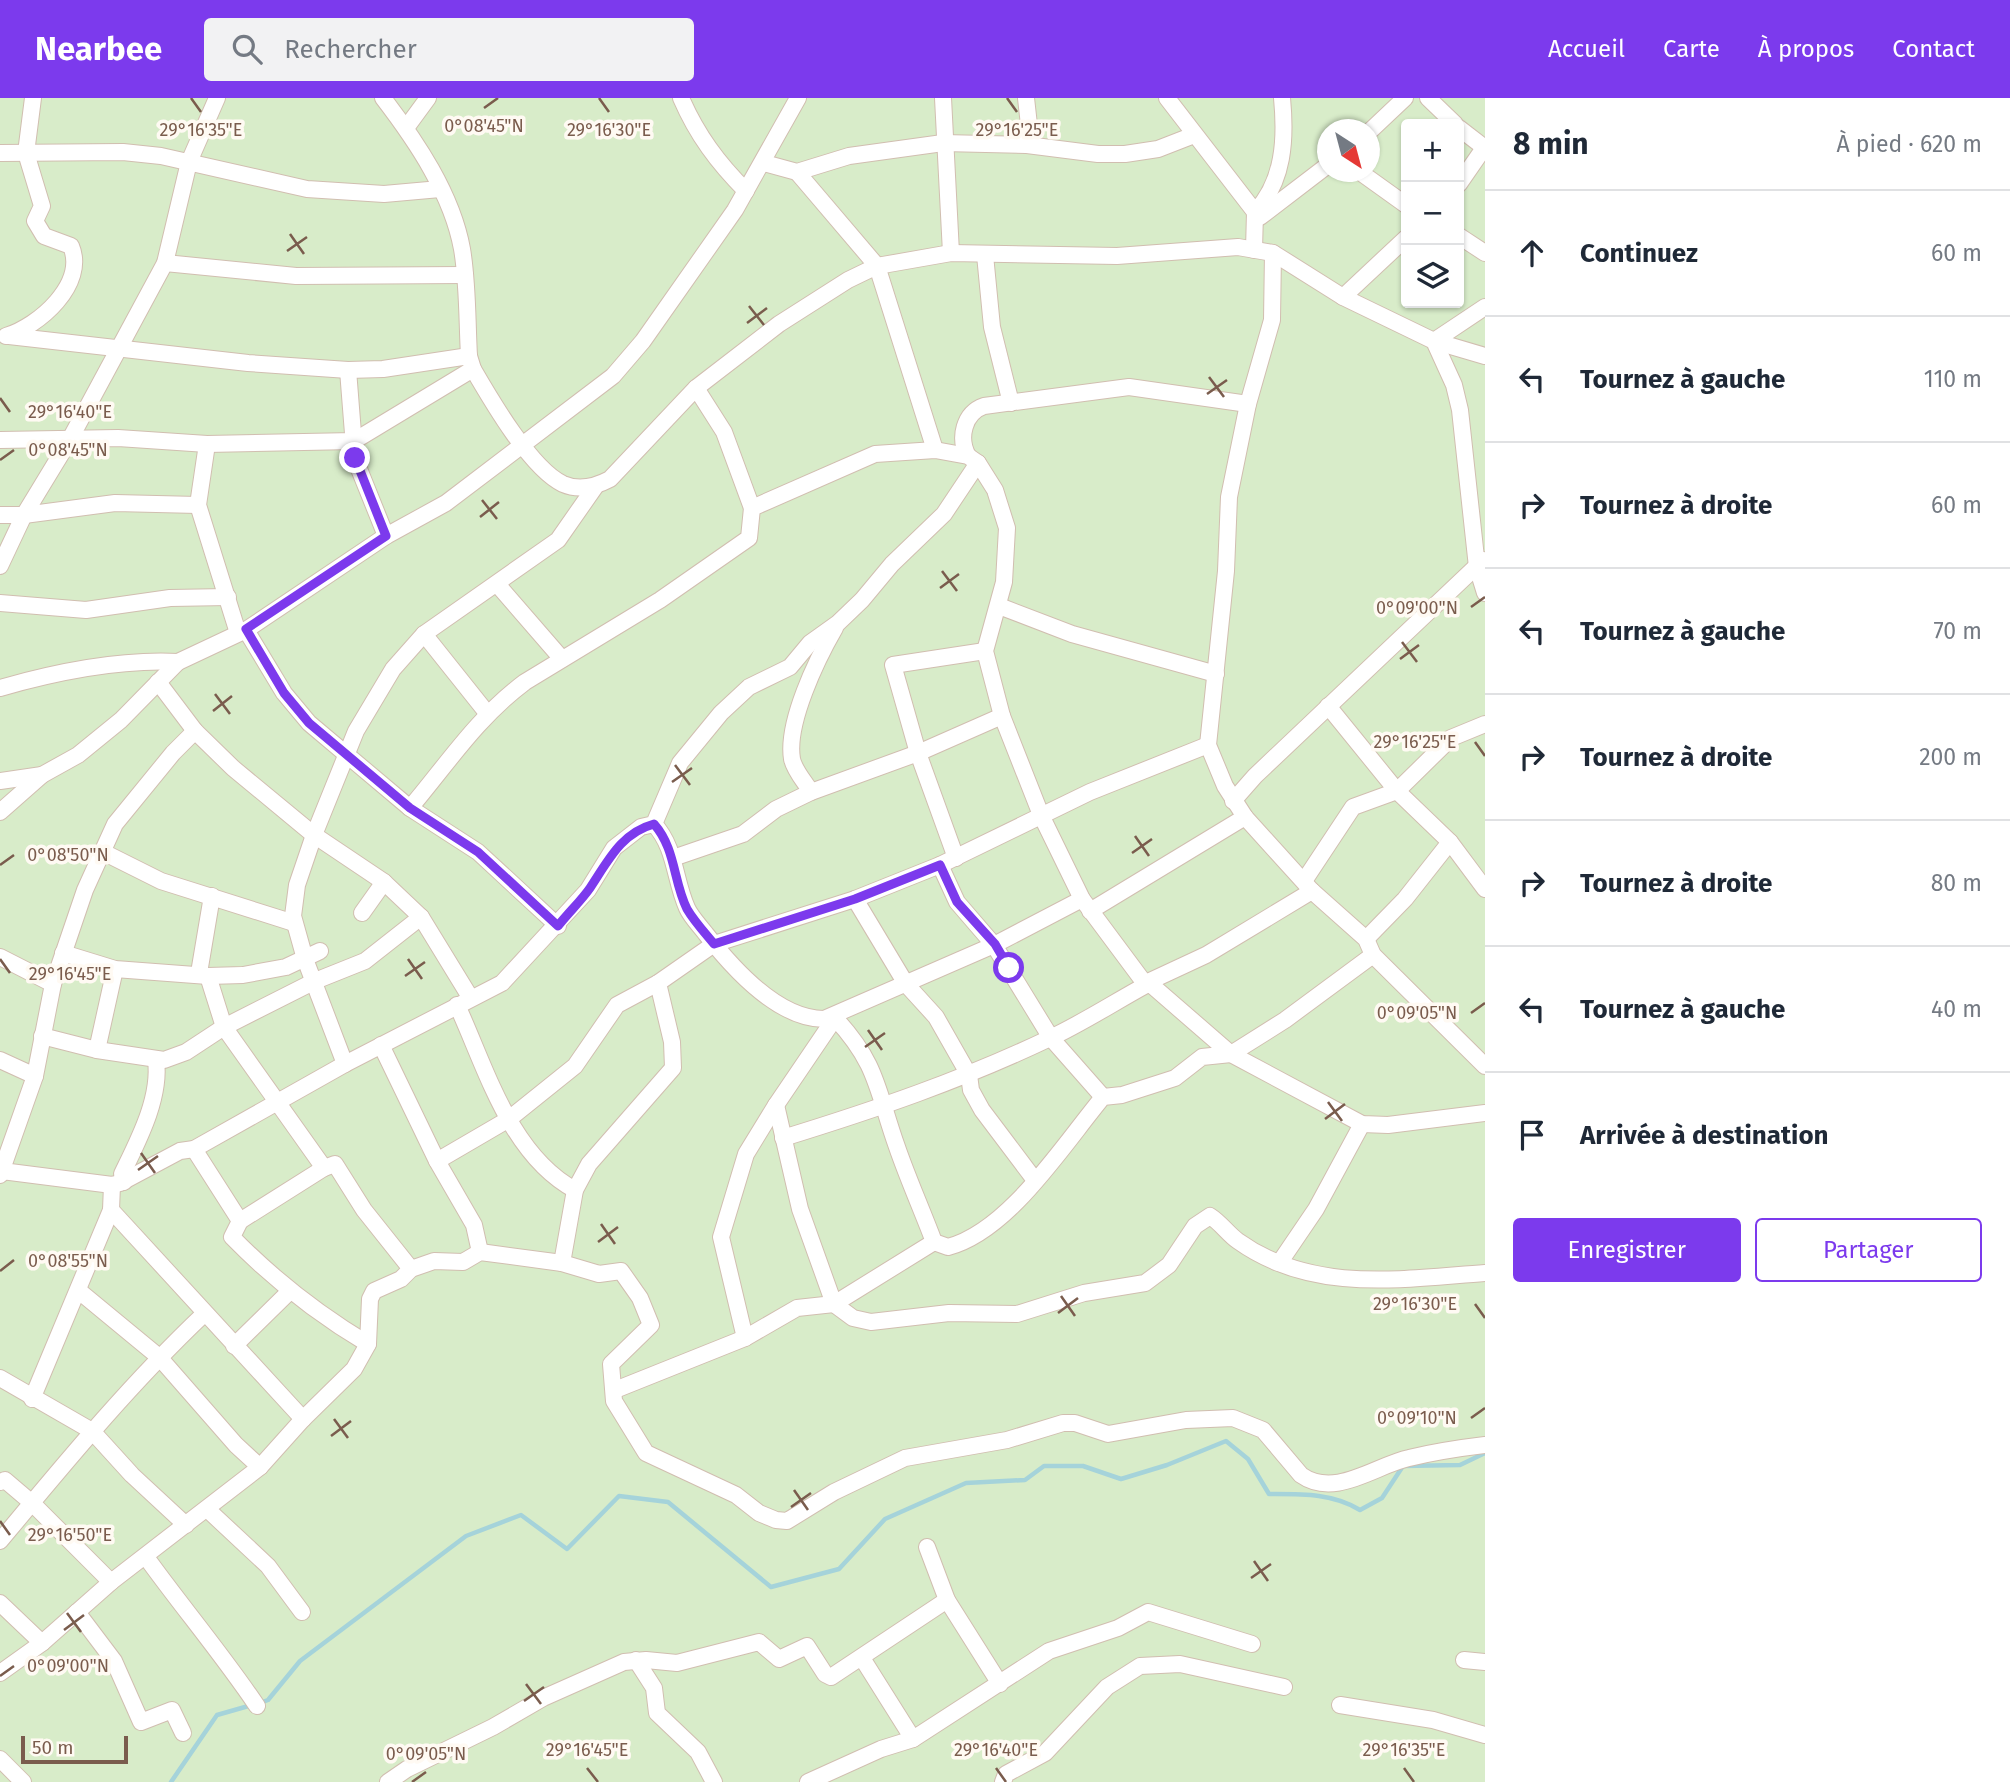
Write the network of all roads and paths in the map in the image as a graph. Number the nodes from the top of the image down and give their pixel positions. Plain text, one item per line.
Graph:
1 (33, 98) edge
2 (217, 98) edge
3 (383, 98) edge
4 (428, 98) edge
5 (681, 98) edge
6 (798, 98) edge
7 (943, 98) edge
8 (1026, 98) edge
9 (1167, 98) edge
10 (1282, 98) edge
11 (1405, 98) edge
12 (1429, 98) edge
13 (1450, 119) edge
14 (1380, 122) edge
15 (406, 128) junction
16 (1464, 132) edge
17 (1194, 135) junction
18 (943, 143) junction
19 (1027, 145) junction
20 (1484, 148) edge
21 (0, 153) edge
22 (26, 153) junction
23 (189, 162) junction
24 (764, 163) junction
25 (797, 172) junction
26 (1317, 173) edge
27 (1374, 182) edge
28 (1460, 182) edge
29 (440, 189) junction
30 (746, 191) junction
31 (1401, 201) edge
32 (1256, 216) junction
33 (1464, 239) edge
34 (1401, 244) edge
35 (1254, 250) junction
36 (951, 253) junction
37 (1273, 253) junction
38 (1485, 253) edge
39 (985, 255) junction
40 (165, 263) junction
41 (877, 266) junction
42 (465, 275) junction
43 (1343, 297) junction
44 (1485, 307) edge
45 (4, 335) edge
46 (1434, 341) junction
47 (121, 346) junction
48 (1485, 356) edge
49 (471, 363) junction
50 (348, 370) junction
51 (696, 388) junction
52 (1011, 403) junction
53 (1248, 404) junction
54 (0, 440) edge
55 (69, 441) junction
56 (354, 441) junction
57 (207, 444) junction
58 (524, 445) junction
59 (935, 450) junction
60 (973, 459) junction
61 (596, 487) junction
62 (198, 505) junction
63 (752, 508) junction
64 (0, 515) edge
65 (24, 515) junction
66 (386, 536) junction
67 (1481, 562) edge
68 (0, 566) edge
69 (497, 584) junction
70 (1485, 593) edge
71 (228, 597) junction
72 (0, 603) edge
73 (999, 606) junction
74 (838, 623) junction
75 (242, 631) junction
76 (424, 634) junction
77 (985, 651) junction
78 (562, 659) junction
79 (178, 662) junction
80 (1216, 674) junction
81 (158, 682) junction
82 (0, 688) edge
83 (1328, 706) junction
84 (487, 713) junction
85 (1002, 716) junction
86 (1485, 724) edge
87 (195, 731) junction
88 (1208, 745) junction
89 (347, 753) junction
90 (918, 753) junction
91 (42, 775) junction
92 (0, 781) edge
93 (1397, 791) junction
94 (811, 792) junction
95 (1233, 801) junction
96 (410, 808) junction
97 (0, 812) edge
98 (1041, 816) junction
99 (1245, 817) junction
100 (654, 824) junction
101 (314, 835) junction
102 (1450, 842) junction
103 (103, 852) junction
104 (673, 858) junction
105 (956, 858) junction
106 (940, 865) junction
107 (384, 882) junction
108 (1308, 886) junction
109 (1485, 889) edge
110 (212, 896) junction
111 (855, 899) junction
112 (1086, 905) junction
113 (362, 913) dead end
114 (421, 917) junction
115 (294, 923) junction
116 (558, 926) junction
117 (1366, 939) junction
118 (714, 944) junction
119 (995, 944) junction
120 (320, 951) dead end
121 (63, 953) junction
122 (1373, 955) junction
123 (0, 957) edge
124 (305, 959) junction
125 (115, 969) junction
126 (204, 975) junction
127 (315, 981) junction
128 (658, 983) junction
129 (52, 984) junction
130 (906, 984) junction
131 (1147, 984) junction
132 (464, 1001) junction
133 (827, 1019) junction
134 (224, 1027) junction
135 (42, 1036) junction
136 (1051, 1038) junction
137 (381, 1045) junction
138 (97, 1051) junction
139 (1231, 1054) junction
140 (0, 1060) edge
141 (156, 1060) junction
142 (345, 1064) junction
143 (1485, 1066) edge
144 (969, 1075) junction
145 (35, 1076) junction
146 (1103, 1097) junction
147 (275, 1102) junction
148 (776, 1105) junction
149 (885, 1107) junction
150 (1485, 1114) edge
151 (509, 1119) junction
152 (1362, 1124) junction
153 (783, 1138) junction
154 (194, 1149) junction
155 (436, 1161) junction
156 (324, 1168) junction
157 (1, 1173) edge
158 (1034, 1179) junction
159 (118, 1184) junction
160 (575, 1190) junction
161 (111, 1210) junction
162 (240, 1222) junction
163 (934, 1242) junction
164 (480, 1252) junction
165 (1280, 1262) junction
166 (562, 1264) junction
167 (411, 1269) junction
168 (1485, 1273) edge
169 (79, 1291) junction
170 (289, 1292) junction
171 (834, 1304) junction
172 (204, 1314) junction
173 (745, 1338) junction
174 (368, 1343) junction
175 (234, 1346) junction
176 (159, 1357) junction
177 (0, 1378) edge
178 (615, 1390) junction
179 (32, 1399) junction
180 (303, 1419) junction
181 (92, 1431) junction
182 (1485, 1446) edge
183 (260, 1467) junction
184 (0, 1482) edge
185 (32, 1503) junction
186 (207, 1509) junction
187 (186, 1525) junction
188 (0, 1541) edge
189 (927, 1547) dead end
190 (146, 1557) junction
191 (111, 1582) junction
192 (947, 1600) junction
193 (0, 1603) edge
194 (77, 1612) junction
195 (302, 1612) dead end
196 (42, 1643) junction
197 (1252, 1644) dead end
198 (863, 1658) junction
199 (636, 1660) junction
200 (1464, 1660) dead end
201 (1485, 1662) edge
202 (0, 1674) edge
203 (1000, 1684) junction
204 (1284, 1687) dead end
205 (1340, 1704) dead end
206 (257, 1706) dead end
207 (183, 1734) dead end
208 (1485, 1735) edge
209 (913, 1739) junction
210 (0, 1759) edge
211 (23, 1782) edge
212 (388, 1782) edge
213 (714, 1782) edge
214 (808, 1782) edge
215 (1003, 1782) edge

1 - 22 street
2 - 23 street
3 - 15 street
4 - 15 street
5 - 30 street
6 - 24 street
7 - 18 street
8 - 19 street
9 - 17 street
10 - 32 street
11 - 14 street
12 - 13 street
15 - 29 street
16 - 20 street
17 - 19 street
17 - 32 street
18 - 19 street
18 - 25 street
18 - 36 street
20 - 28 street
21 - 22 street
22 - 23 street
22 - 45 street
23 - 29 street
23 - 40 street
24 - 25 street
24 - 30 street
25 - 41 street
26 - 32 street
27 - 31 street
29 - 42 street
30 - 58 street
32 - 35 street
33 - 38 street
34 - 43 street
35 - 37 street
35 - 39 street
36 - 39 street
36 - 41 street
37 - 43 street
37 - 53 street
39 - 52 street
40 - 42 street
40 - 47 street
41 - 51 street
41 - 59 street
42 - 49 street
43 - 46 street
44 - 46 street
45 - 47 street
46 - 48 street
46 - 67 street
47 - 50 street
47 - 55 street
49 - 50 street
49 - 56 street
49 - 58 street
50 - 56 street
51 - 61 street
51 - 63 street
52 - 53 street
52 - 60 street
53 - 80 street
54 - 55 street
55 - 57 street
55 - 65 street
56 - 57 street
56 - 66 street
57 - 62 street
58 - 61 street
58 - 66 street
59 - 60 street
59 - 63 street
60 - 73 street
60 - 74 street
61 - 69 street
62 - 65 street
62 - 71 street
63 - 78 street
64 - 65 street
65 - 68 street
66 - 75 street
67 - 70 street
67 - 83 street
69 - 76 street
69 - 78 street
71 - 72 street
71 - 75 street
73 - 77 street
73 - 80 street
74 - 94 street
74 - 100 street
75 - 79 street
75 - 89 street
76 - 84 street
76 - 89 street
77 - 85 street
77 - 90 street
78 - 84 street
79 - 81 street
79 - 82 street
80 - 88 street
81 - 87 street
81 - 91 street
83 - 93 street
83 - 95 street
84 - 96 street
85 - 90 street
85 - 98 street
86 - 93 street
87 - 101 street
87 - 103 street
88 - 95 street
88 - 98 street
89 - 96 street
89 - 101 street
90 - 94 street
90 - 105 street
91 - 92 street
91 - 97 street
93 - 102 street
93 - 108 street
94 - 104 street
95 - 99 street
96 - 116 street
98 - 105 street
98 - 112 street
99 - 108 street
99 - 112 street
100 - 104 street
100 - 116 street
101 - 107 street
101 - 115 street
102 - 109 street
102 - 117 street
103 - 110 street
103 - 121 street
104 - 118 street
105 - 106 street
106 - 111 street
106 - 119 street
107 - 113 street
107 - 114 street
108 - 117 street
108 - 131 street
110 - 115 street
110 - 126 street
111 - 118 street
111 - 130 street
112 - 119 street
112 - 131 street
114 - 127 street
114 - 132 street
115 - 124 street
116 - 132 street
117 - 122 street
118 - 128 street
118 - 133 street
119 - 130 street
119 - 136 street
120 - 124 street
121 - 125 street
121 - 129 street
122 - 139 street
122 - 143 street
123 - 129 street
124 - 126 street
124 - 127 street
125 - 126 street
125 - 138 street
126 - 134 street
127 - 134 street
127 - 142 street
128 - 151 street
128 - 160 street
129 - 135 street
130 - 133 street
130 - 144 street
131 - 136 street
131 - 139 street
132 - 137 street
132 - 151 street
133 - 148 street
133 - 149 street
134 - 141 street
134 - 147 street
135 - 138 street
135 - 145 street
136 - 144 street
136 - 146 street
137 - 142 street
137 - 155 street
138 - 141 street
139 - 146 street
139 - 152 street
140 - 145 street
141 - 159 street
142 - 147 street
144 - 149 street
144 - 158 street
145 - 157 street
146 - 158 street
147 - 154 street
147 - 156 street
148 - 153 street
148 - 173 street
149 - 153 street
149 - 163 street
150 - 152 street
151 - 155 street
151 - 160 street
152 - 165 street
153 - 171 street
154 - 159 street
154 - 162 street
155 - 164 street
156 - 162 street
156 - 167 street
157 - 159 street
158 - 163 street
159 - 161 street
160 - 166 street
161 - 169 street
161 - 172 street
162 - 170 street
163 - 171 street
164 - 166 street
164 - 167 street
165 - 168 street
165 - 171 street
166 - 178 street
167 - 174 street
169 - 176 street
169 - 179 street
170 - 174 street
170 - 175 street
171 - 173 street
172 - 175 street
172 - 176 street
173 - 178 street
174 - 180 street
175 - 180 street
176 - 181 street
176 - 183 street
177 - 179 street
178 - 182 street
179 - 181 street
180 - 183 street
181 - 185 street
181 - 187 street
183 - 186 street
184 - 185 street
185 - 188 street
185 - 191 street
186 - 187 street
186 - 195 street
187 - 190 street
189 - 192 street
190 - 191 street
190 - 206 street
191 - 194 street
192 - 198 street
192 - 203 street
193 - 196 street
194 - 196 street
194 - 207 street
196 - 202 street
197 - 203 street
198 - 199 street
198 - 209 street
199 - 212 street
199 - 213 street
200 - 201 street
203 - 209 street
204 - 215 street
205 - 208 street
209 - 214 street
210 - 211 street

